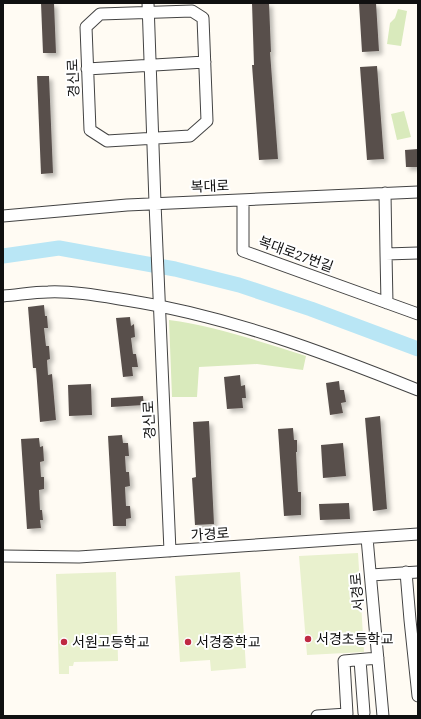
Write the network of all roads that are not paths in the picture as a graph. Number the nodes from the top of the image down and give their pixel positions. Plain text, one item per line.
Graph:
1 (148, 8) edge
2 (205, 62) junction
3 (150, 65) junction
4 (87, 69) junction
5 (152, 138) junction
6 (418, 192) edge
7 (385, 193) junction
8 (243, 200) junction
9 (155, 203) junction
10 (3, 216) edge
11 (418, 253) edge
12 (386, 254) junction
13 (3, 296) edge
14 (387, 303) junction
15 (159, 305) junction
16 (418, 314) edge
17 (418, 390) edge
18 (418, 534) edge
19 (367, 538) junction
20 (170, 551) junction
21 (3, 556) edge
22 (406, 572) junction
23 (418, 572) edge
24 (371, 575) junction
25 (414, 619) edge
26 (378, 658) junction
27 (360, 660) junction
28 (416, 667) edge
29 (418, 696) edge
30 (364, 714) dead end
31 (317, 716) edge
32 (383, 716) edge

1 - 2 street, 경신로
1 - 3 street
1 - 4 street, 경신로
2 - 3 street
2 - 5 street, 경신로
3 - 4 street
3 - 5 street
4 - 5 street, 경신로
5 - 9 street
6 - 7 street, 복대로
7 - 8 street, 복대로
7 - 12 street
8 - 9 street, 복대로
8 - 14 street, 복대로27번길
9 - 10 street, 복대로
9 - 15 street, 경신로
11 - 12 street
12 - 14 street
13 - 15 street
14 - 16 street
15 - 17 street
15 - 20 street, 경신로
18 - 19 street, 가경로
19 - 20 street, 가경로
19 - 24 street, 서경로
20 - 21 street, 가경로
22 - 23 street
22 - 24 street
22 - 25 street
24 - 26 street, 서경로
25 - 28 street
26 - 27 street
26 - 32 street, 서경로
27 - 30 street
27 - 31 street
28 - 29 street

